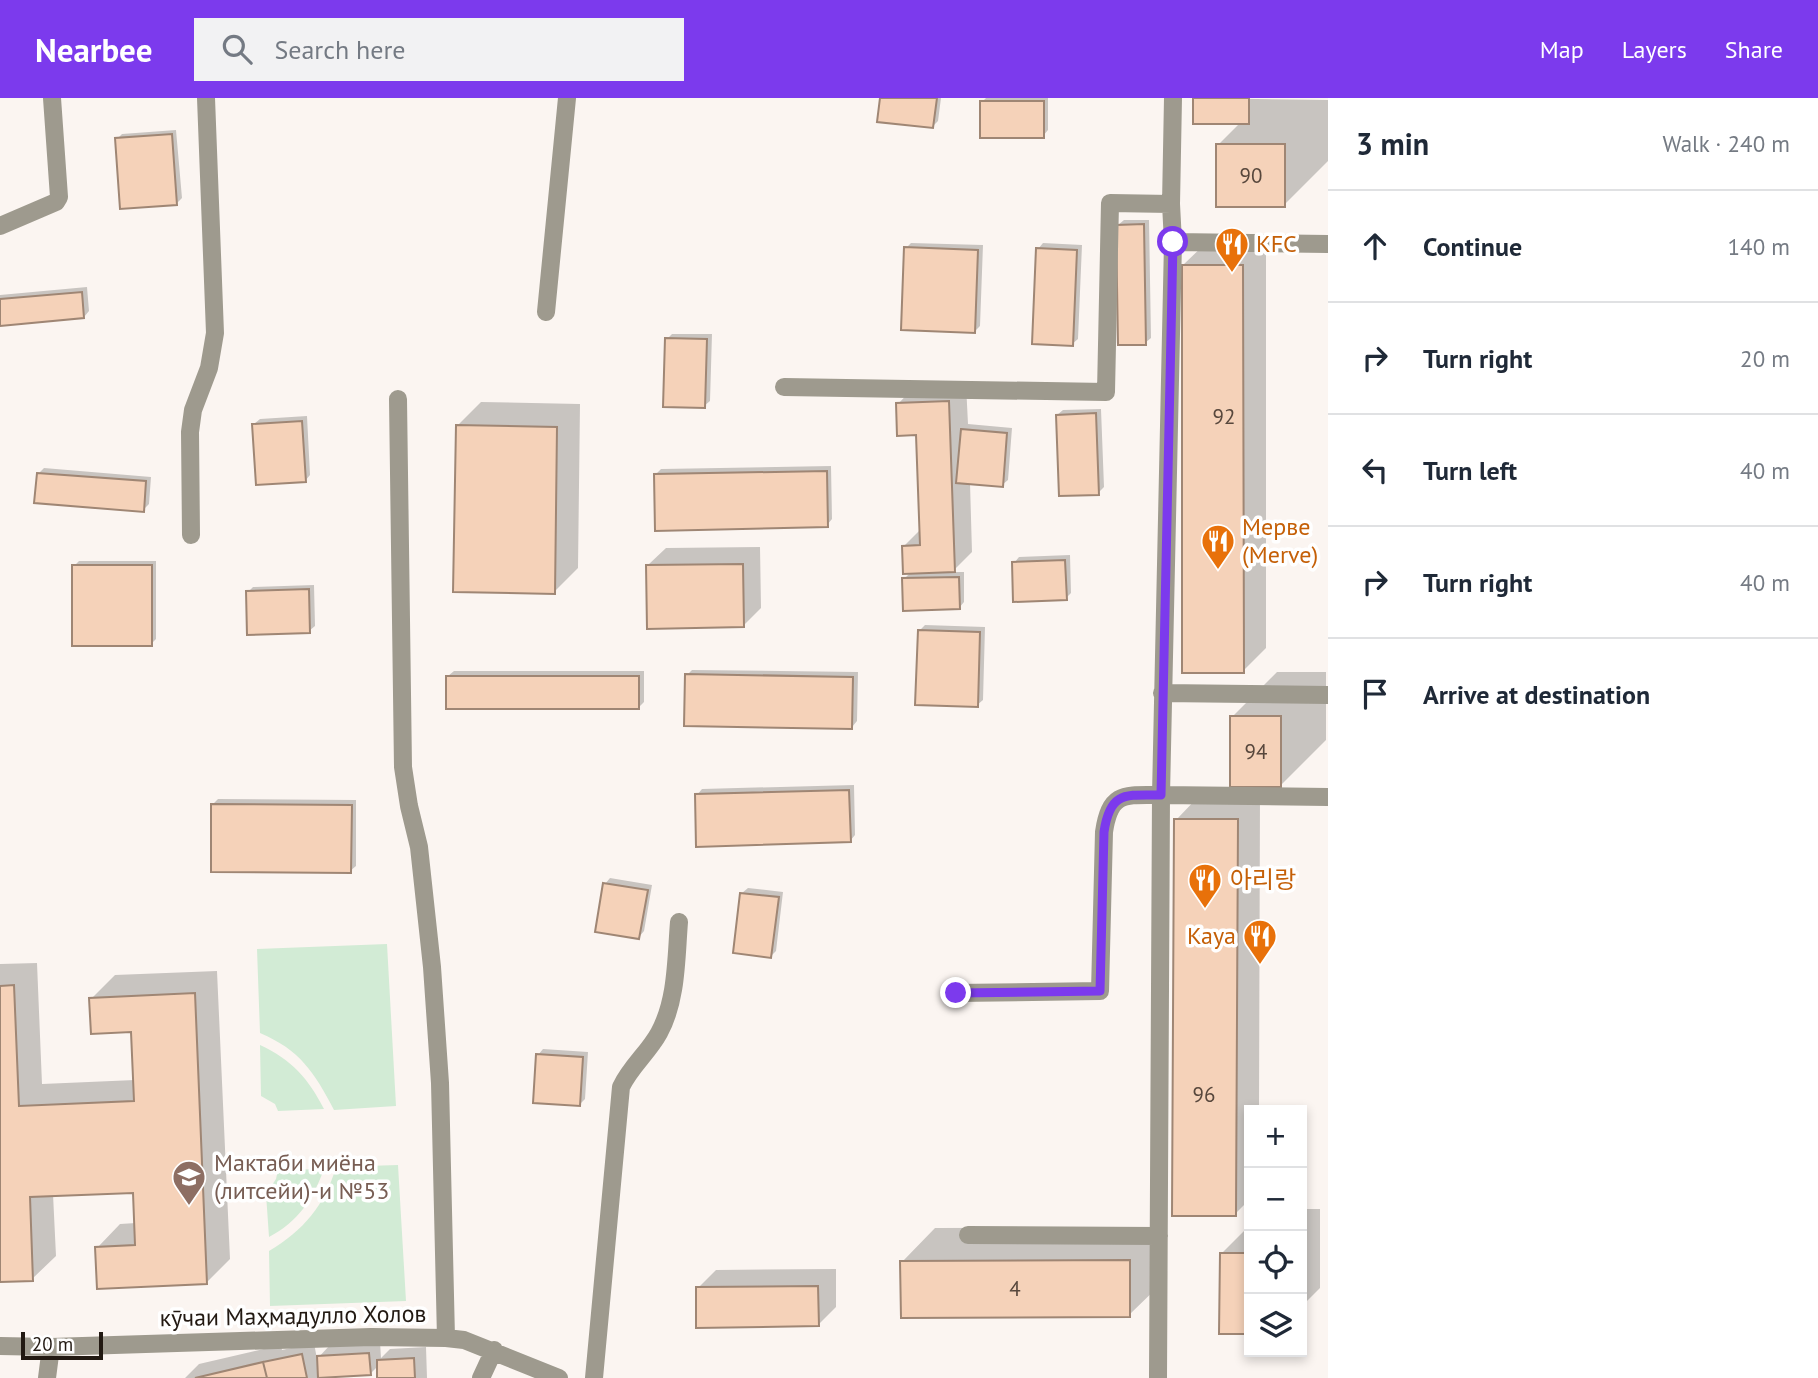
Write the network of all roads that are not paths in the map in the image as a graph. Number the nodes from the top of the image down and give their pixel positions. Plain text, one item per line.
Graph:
1 (52, 98) edge
2 (206, 98) edge
3 (567, 98) edge
4 (1173, 98) edge
5 (1171, 204) junction
6 (0, 226) edge
7 (1173, 242) junction
8 (1328, 244) edge
9 (546, 312) dead end
10 (784, 387) dead end
11 (398, 399) dead end
12 (191, 535) dead end
13 (1163, 693) junction
14 (1328, 695) edge
15 (1161, 795) junction
16 (1328, 797) edge
17 (679, 922) dead end
18 (956, 993) dead end
19 (968, 1235) dead end
20 (1158, 1236) junction
21 (446, 1338) junction
22 (0, 1346) edge
23 (51, 1347) junction
24 (494, 1350) junction
25 (47, 1378) edge
26 (481, 1378) edge
27 (559, 1378) edge
28 (594, 1378) edge
29 (1158, 1378) edge

1 - 6 street
2 - 12 street
3 - 9 street
4 - 5 street
5 - 7 street
5 - 10 street
7 - 8 street
7 - 13 street
11 - 21 street
13 - 14 street
13 - 15 street
15 - 16 street
15 - 18 street
15 - 20 street
17 - 28 street
19 - 20 street
20 - 29 street
21 - 23 street, кӯчаи Маҳмадулло Холов
21 - 24 street, кӯчаи Маҳмадулло Холов
22 - 23 street, кӯчаи Маҳмадулло Холов
23 - 25 street
24 - 26 street
24 - 27 street, кӯчаи Маҳмадулло Холов

